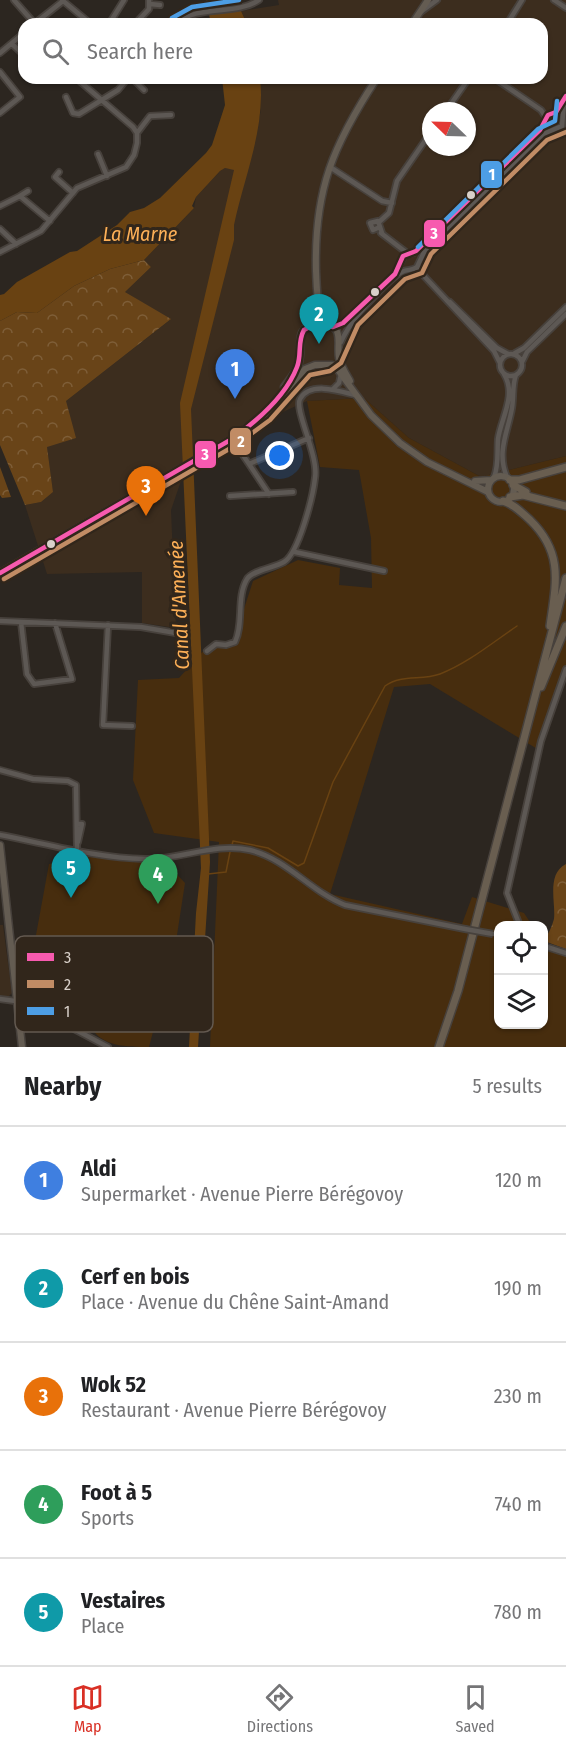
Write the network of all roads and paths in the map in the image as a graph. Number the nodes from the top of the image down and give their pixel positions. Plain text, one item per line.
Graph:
1 (14, 0) edge
2 (124, 0) edge
3 (260, 0) edge
4 (428, 0) edge
5 (437, 0) edge
6 (522, 0) edge
7 (554, 0) edge
8 (62, 1) edge
9 (150, 2) edge
10 (160, 5) dead end
11 (566, 8) edge
12 (420, 12) junction
13 (30, 18) edge
14 (42, 18) edge
15 (83, 18) edge
16 (113, 18) edge
17 (139, 18) edge
18 (186, 18) edge
19 (416, 18) edge
20 (511, 18) edge
21 (18, 38) edge
22 (12, 44) junction
23 (18, 50) edge
24 (0, 53) edge
25 (0, 72) edge
26 (83, 84) edge
27 (124, 84) edge
28 (137, 84) edge
29 (373, 84) edge
30 (465, 84) edge
31 (503, 84) edge
32 (144, 90) dead end
33 (66, 97) dead end
34 (565, 99) edge
35 (102, 100) junction
36 (452, 102) edge
37 (541, 110) junction
38 (554, 112) junction
39 (0, 113) edge
40 (562, 114) junction
41 (171, 115) dead end
42 (547, 120) junction
43 (565, 125) edge
44 (553, 128) junction
45 (137, 133) junction
46 (422, 145) edge
47 (98, 154) dead end
48 (328, 166) junction
49 (59, 172) dead end
50 (107, 176) junction
51 (341, 176) junction
52 (325, 180) junction
53 (28, 191) dead end
54 (73, 192) junction
55 (20, 195) junction
56 (392, 203) junction
57 (0, 206) edge
58 (50, 221) junction
59 (0, 230) edge
60 (16, 244) junction
61 (396, 247) junction
62 (0, 252) edge
63 (407, 253) junction
64 (413, 253) junction
65 (401, 261) junction
66 (418, 262) junction
67 (410, 270) junction
68 (424, 276) junction
69 (317, 287) junction
70 (447, 300) junction
71 (566, 307) edge
72 (566, 314) edge
73 (310, 325) junction
74 (330, 326) junction
75 (340, 342) junction
76 (300, 352) junction
77 (339, 353) junction
78 (511, 354) junction
79 (522, 362) junction
80 (500, 363) junction
81 (315, 364) junction
82 (327, 364) junction
83 (341, 374) junction
84 (504, 374) junction
85 (516, 375) junction
86 (333, 389) junction
87 (355, 395) junction
88 (252, 424) junction
89 (309, 438) junction
90 (232, 439) junction
91 (249, 464) junction
92 (566, 467) edge
93 (493, 479) junction
94 (510, 481) junction
95 (293, 492) dead end
96 (488, 492) junction
97 (269, 494) junction
98 (230, 496) dead end
99 (510, 497) junction
100 (503, 501) junction
101 (566, 504) edge
102 (295, 552) junction
103 (384, 570) dead end
104 (0, 573) edge
105 (566, 578) edge
106 (566, 592) edge
107 (0, 621) edge
108 (21, 622) junction
109 (55, 623) junction
110 (108, 625) junction
111 (566, 626) edge
112 (176, 633) dead end
113 (207, 651) dead end
114 (547, 651) junction
115 (566, 669) edge
116 (541, 687) junction
117 (132, 726) dead end
118 (0, 770) edge
119 (0, 835) edge
120 (0, 845) edge
121 (77, 849) junction
122 (1, 871) edge
123 (0, 921) edge
124 (518, 921) edge
125 (8, 922) junction
126 (494, 934) edge
127 (548, 948) edge
128 (566, 953) edge
129 (15, 983) edge
130 (0, 999) edge
131 (15, 1001) edge
132 (20, 1032) edge
133 (80, 1032) edge
134 (22, 1047) edge
135 (108, 1047) edge
136 (440, 1047) edge

1 - 13 street
2 - 16 street
3 - 18 street
4 - 12 main road
5 - 12 street
6 - 20 street
7 - 11 street
8 - 14 street
8 - 15 street
9 - 10 street
9 - 17 street
12 - 19 main road
21 - 22 street
22 - 23 street
22 - 24 street
25 - 39 street
26 - 35 street
27 - 35 street
28 - 32 street
29 - 48 main road
30 - 36 street
31 - 37 street
33 - 35 street
34 - 38 street
34 - 40 street
35 - 45 street
37 - 38 street
37 - 42 street
38 - 40 street
38 - 42 street
40 - 43 street
41 - 45 street
42 - 44 street
42 - 64 street
43 - 44 street
44 - 66 street
45 - 50 street
46 - 56 street
47 - 50 street
48 - 51 street
48 - 52 main road
49 - 54 street
50 - 54 street
51 - 52 street
51 - 56 street
52 - 69 main road
53 - 55 street
54 - 58 street
55 - 57 street
55 - 58 street
56 - 61 street
58 - 60 street
59 - 60 street
60 - 62 street
61 - 63 street
61 - 65 street
63 - 64 street
63 - 65 street
64 - 66 street
65 - 67 street
65 - 74 street
66 - 67 street
66 - 68 street
67 - 68 street
67 - 75 street
68 - 70 street
69 - 73 main road
69 - 74 main road
70 - 78 street
70 - 80 street
71 - 78 street
72 - 79 street
73 - 74 main road
73 - 76 main road
74 - 75 main road
75 - 77 main road
76 - 81 main road
76 - 88 main road
77 - 82 main road
77 - 93 main road
78 - 79 street
78 - 80 street
79 - 85 street
80 - 84 street
81 - 82 main road
81 - 88 main road
82 - 83 main road
83 - 86 street
83 - 87 main road
84 - 85 street
84 - 93 street
85 - 94 street
86 - 87 street
86 - 89 street
87 - 96 main road
88 - 90 main road
89 - 91 street
89 - 102 street
90 - 91 street
90 - 104 main road
91 - 97 street
92 - 94 highway
93 - 94 main road
93 - 96 main road
94 - 99 main road
94 - 101 highway
95 - 97 street
96 - 100 main road
97 - 98 street
99 - 100 main road
99 - 101 highway
100 - 114 highway
102 - 103 street
102 - 113 street
105 - 114 highway
106 - 116 highway
107 - 108 street
108 - 109 street
108 - 109 street
109 - 110 street
110 - 112 street
110 - 117 street
111 - 116 highway
114 - 136 highway
115 - 124 street
116 - 136 highway
118 - 121 street
119 - 121 street
120 - 122 main road
121 - 126 street, bridge
122 - 125 main road
123 - 125 street
125 - 129 main road
127 - 128 street
130 - 131 street
132 - 134 main road
133 - 135 street

